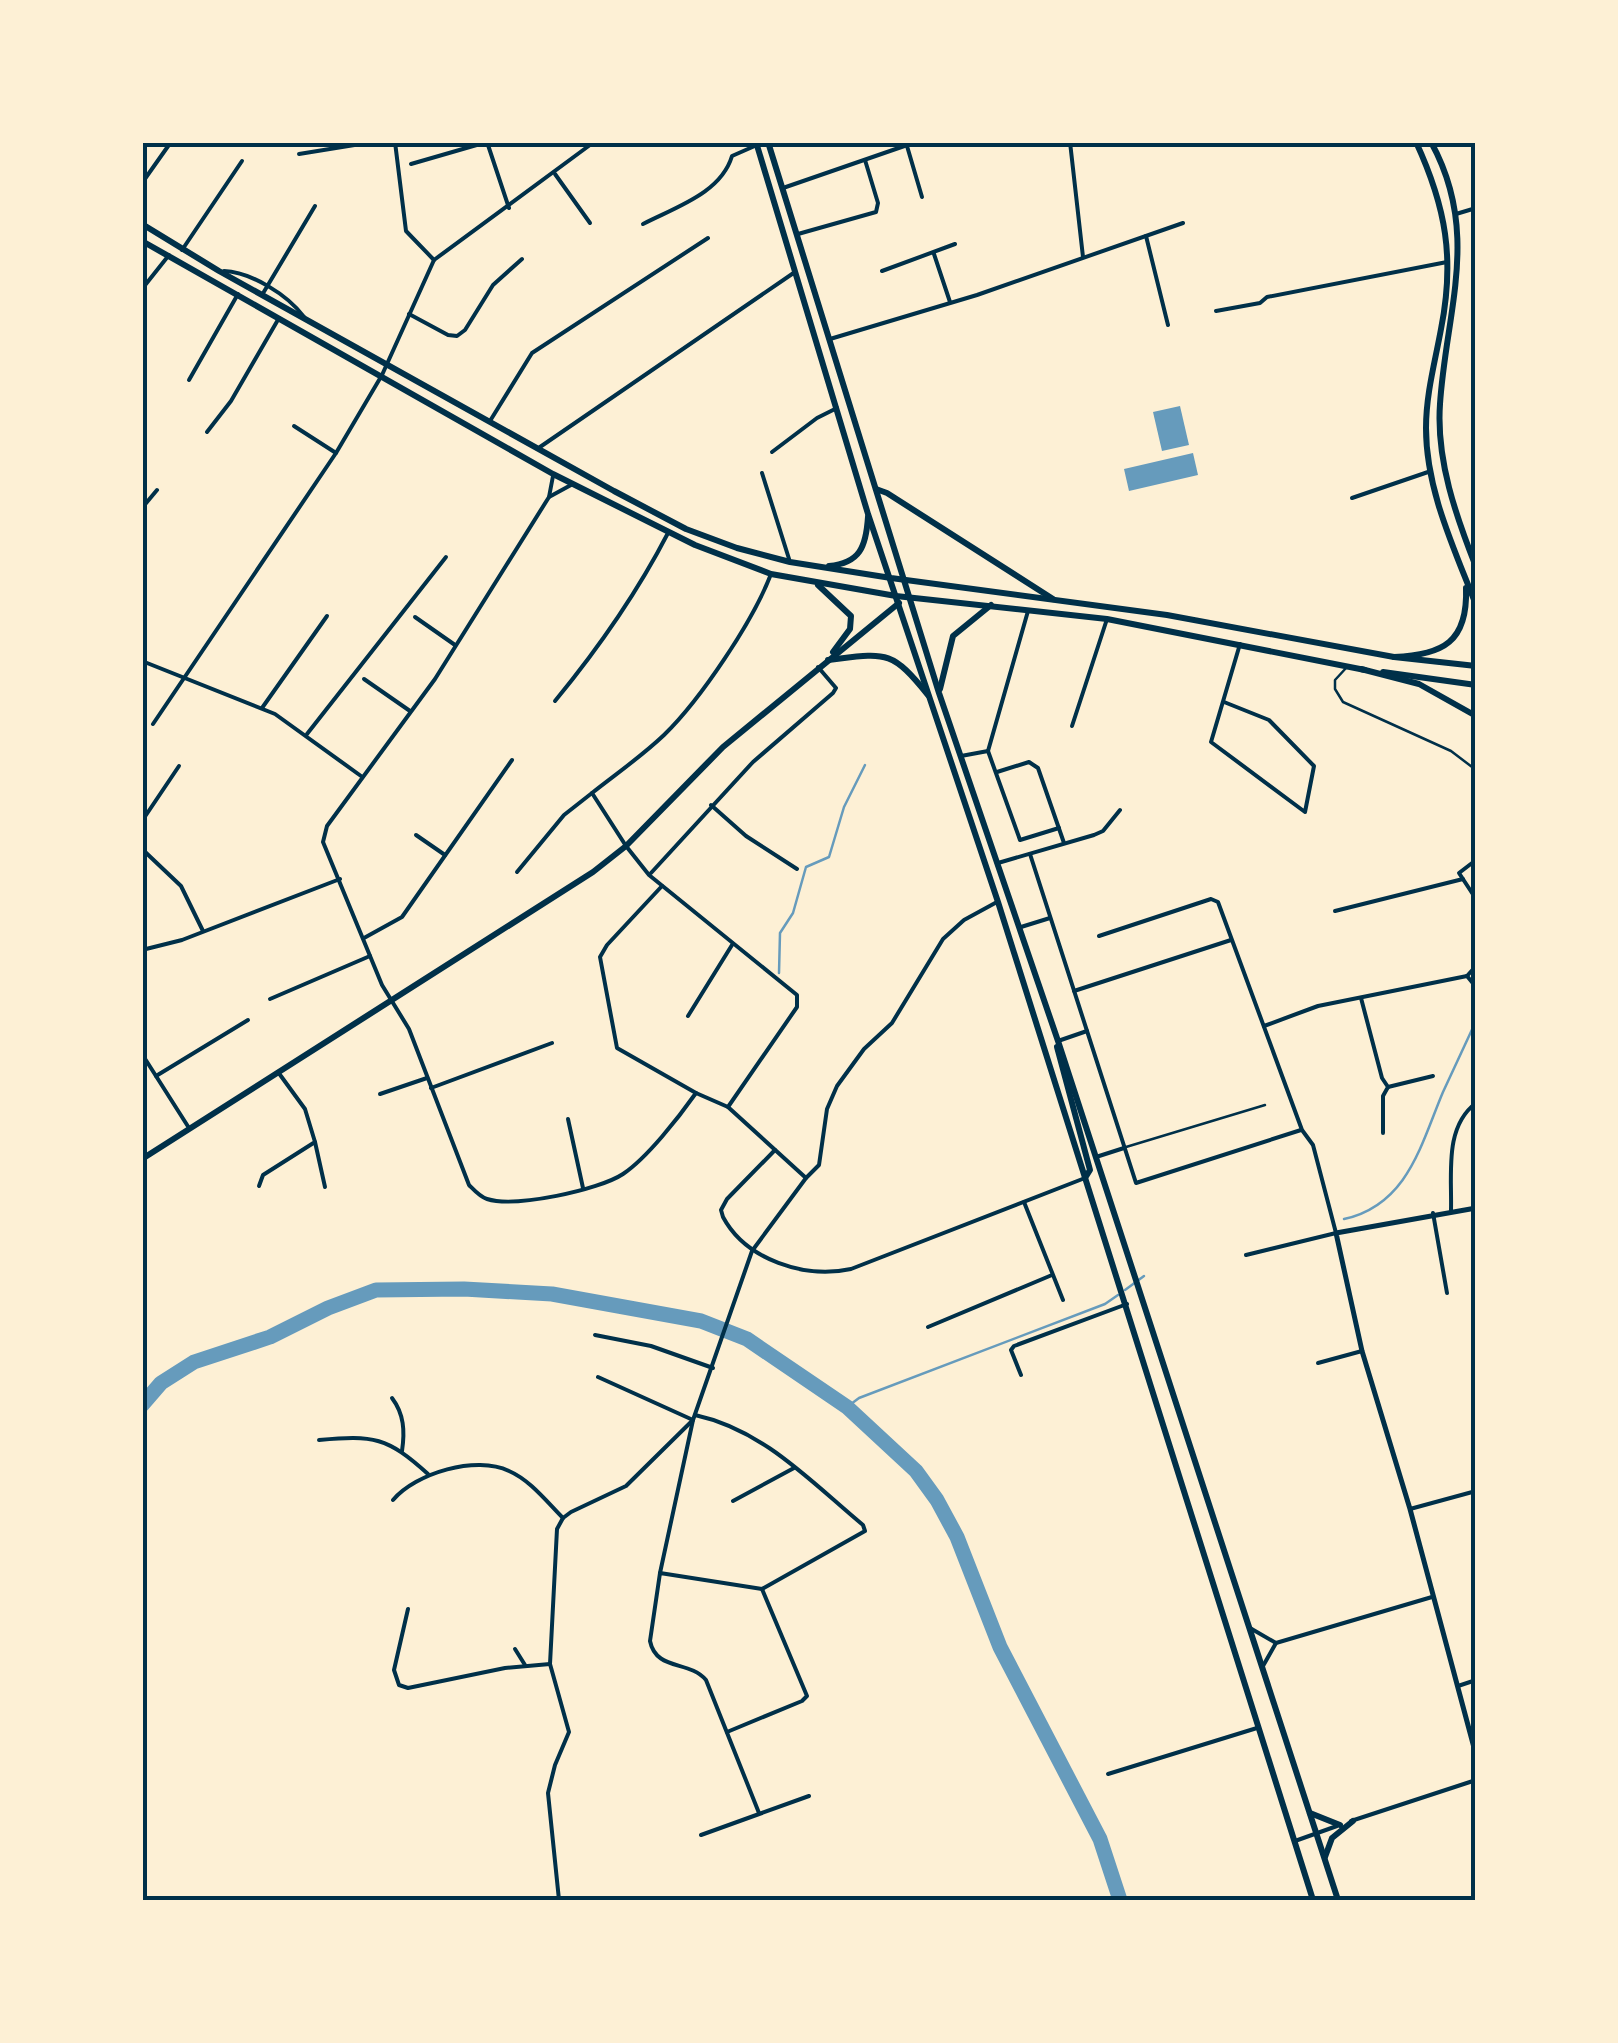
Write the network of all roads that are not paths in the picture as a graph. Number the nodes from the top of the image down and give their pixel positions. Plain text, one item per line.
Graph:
1 (171, 142) edge
2 (372, 142) edge
3 (395, 142) edge
4 (487, 142) edge
5 (594, 142) edge
6 (768, 142) edge
7 (916, 142) edge
8 (1070, 142) edge
9 (1416, 142) edge
10 (1431, 142) edge
11 (757, 144) edge
12 (584, 146) edge
13 (906, 146) junction
14 (299, 154) dead end
15 (865, 159) junction
16 (242, 161) dead end
17 (411, 164) dead end
18 (554, 174) junction
19 (142, 183) edge
20 (783, 188) junction
21 (922, 197) dead end
22 (315, 206) dead end
23 (509, 208) junction
24 (1476, 208) edge
25 (1456, 214) junction
26 (590, 223) dead end
27 (1183, 223) dead end
28 (643, 224) dead end
29 (145, 226) edge
30 (798, 234) junction
31 (1146, 236) junction
32 (708, 238) dead end
33 (142, 241) edge
34 (955, 244) dead end
35 (182, 250) junction
36 (934, 252) junction
37 (169, 255) junction
38 (1084, 258) junction
39 (434, 260) junction
40 (522, 260) dead end
41 (1447, 262) junction
42 (882, 270) dead end
43 (796, 272) junction
44 (142, 289) edge
45 (265, 291) junction
46 (238, 294) junction
47 (950, 302) junction
48 (1216, 311) dead end
49 (409, 314) junction
50 (279, 318) junction
51 (1168, 325) dead end
52 (830, 339) junction
53 (387, 365) junction
54 (382, 375) junction
55 (190, 380) dead end
56 (837, 408) junction
57 (489, 422) junction
58 (294, 426) dead end
59 (208, 432) dead end
60 (537, 449) junction
61 (772, 452) dead end
62 (336, 453) junction
63 (1431, 471) junction
64 (762, 473) dead end
65 (553, 474) junction
66 (573, 484) junction
67 (875, 489) junction
68 (158, 490) dead end
69 (549, 497) junction
70 (1352, 498) dead end
71 (142, 508) edge
72 (868, 514) junction
73 (668, 533) junction
74 (446, 557) dead end
75 (790, 562) junction
76 (828, 566) junction
77 (1476, 567) edge
78 (771, 574) junction
79 (890, 578) junction
80 (1466, 579) junction
81 (903, 580) junction
82 (816, 584) junction
83 (908, 596) junction
84 (1052, 599) junction
85 (897, 600) junction
86 (991, 605) junction
87 (1476, 605) edge
88 (1028, 610) junction
89 (327, 616) dead end
90 (415, 617) dead end
91 (1107, 619) junction
92 (1240, 644) junction
93 (455, 645) junction
94 (1394, 657) junction
95 (142, 662) edge
96 (823, 664) junction
97 (1348, 666) junction
98 (1476, 666) edge
99 (1361, 669) junction
100 (184, 676) junction
101 (364, 678) dead end
102 (1476, 685) edge
103 (939, 693) junction
104 (555, 700) dead end
105 (932, 700) junction
106 (1224, 702) junction
107 (262, 708) junction
108 (410, 711) junction
109 (1476, 716) edge
110 (153, 724) dead end
111 (1072, 726) dead end
112 (306, 734) junction
113 (988, 751) junction
114 (961, 756) junction
115 (512, 760) dead end
116 (179, 766) dead end
117 (1476, 770) edge
118 (997, 772) junction
119 (361, 776) junction
120 (592, 793) junction
121 (710, 806) junction
122 (1120, 810) dead end
123 (142, 821) edge
124 (1059, 828) junction
125 (416, 835) dead end
126 (1064, 844) junction
127 (626, 846) junction
128 (142, 849) edge
129 (446, 854) junction
130 (1030, 854) junction
131 (1476, 860) edge
132 (998, 863) junction
133 (797, 869) dead end
134 (517, 872) dead end
135 (650, 875) junction
136 (1463, 878) junction
137 (340, 879) junction
138 (662, 886) junction
139 (1476, 898) edge
140 (998, 902) junction
141 (1335, 911) dead end
142 (1050, 918) junction
143 (1019, 928) junction
144 (203, 932) junction
145 (1099, 936) dead end
146 (364, 938) junction
147 (1232, 940) junction
148 (732, 945) junction
149 (142, 950) edge
150 (370, 956) junction
151 (1476, 966) edge
152 (1467, 976) junction
153 (1476, 987) edge
154 (1074, 991) junction
155 (270, 998) dead end
156 (1361, 998) junction
157 (391, 1001) junction
158 (688, 1016) dead end
159 (248, 1020) dead end
160 (1264, 1026) junction
161 (1087, 1031) junction
162 (1058, 1041) junction
163 (552, 1043) dead end
164 (142, 1054) edge
165 (278, 1072) junction
166 (156, 1076) junction
167 (1433, 1076) dead end
168 (427, 1078) junction
169 (1388, 1087) junction
170 (431, 1088) junction
171 (696, 1093) junction
172 (380, 1094) dead end
173 (1476, 1103) edge
174 (1265, 1106) dead end
175 (728, 1107) junction
176 (568, 1119) dead end
177 (188, 1128) junction
178 (1302, 1130) junction
179 (1382, 1132) dead end
180 (315, 1142) junction
181 (1125, 1147) junction
182 (775, 1150) junction
183 (1096, 1157) junction
184 (142, 1159) edge
185 (806, 1178) junction
186 (1085, 1178) junction
187 (259, 1186) dead end
188 (326, 1187) dead end
189 (583, 1188) junction
190 (1024, 1202) junction
191 (142, 1206) edge
192 (1476, 1208) edge
193 (1451, 1210) junction
194 (1434, 1213) junction
195 (142, 1225) edge
196 (1336, 1233) junction
197 (752, 1251) junction
198 (1246, 1255) dead end
199 (1052, 1275) junction
200 (1447, 1293) dead end
201 (1124, 1296) junction
202 (1063, 1300) dead end
203 (928, 1326) dead end
204 (595, 1335) dead end
205 (1362, 1351) junction
206 (1318, 1363) dead end
207 (712, 1368) junction
208 (1021, 1375) dead end
209 (598, 1377) dead end
210 (392, 1398) dead end
211 (694, 1418) junction
212 (318, 1440) dead end
213 (402, 1450) junction
214 (794, 1468) junction
215 (428, 1474) junction
216 (1476, 1491) edge
217 (392, 1500) dead end
218 (733, 1501) dead end
219 (1410, 1509) junction
220 (562, 1518) junction
221 (660, 1572) junction
222 (762, 1589) junction
223 (1434, 1597) junction
224 (408, 1608) dead end
225 (1246, 1626) junction
226 (1276, 1643) junction
227 (515, 1650) dead end
228 (550, 1664) junction
229 (525, 1665) junction
230 (1261, 1671) junction
231 (1476, 1680) edge
232 (1458, 1686) junction
233 (1257, 1728) junction
234 (728, 1732) junction
235 (1476, 1755) edge
236 (1108, 1774) dead end
237 (1476, 1780) edge
238 (810, 1796) dead end
239 (1309, 1812) junction
240 (759, 1814) junction
241 (1353, 1820) junction
242 (1340, 1825) junction
243 (1316, 1834) junction
244 (701, 1836) dead end
245 (1294, 1841) junction
246 (1325, 1860) junction
247 (558, 1900) edge
248 (1314, 1900) edge
249 (1338, 1900) edge

1 - 19 street
2 - 14 street
3 - 39 street
4 - 17 street
4 - 23 street
5 - 12 street
6 - 20 main road
7 - 13 street
8 - 38 street
9 - 41 main road
10 - 25 main road
11 - 28 street
11 - 43 main road
12 - 18 street
13 - 15 street
13 - 21 street
15 - 20 street
15 - 30 street
16 - 35 street
18 - 23 street
18 - 26 street
20 - 30 main road
22 - 45 street
23 - 39 street
24 - 25 street
25 - 77 main road
27 - 31 street
29 - 35 main road
30 - 52 main road
31 - 38 street
31 - 51 street
32 - 57 street
33 - 37 main road
34 - 36 street
35 - 45 main road
36 - 42 street
36 - 47 street
37 - 44 street
37 - 46 main road
38 - 47 street
39 - 49 street
40 - 49 street
41 - 48 street
41 - 63 main road
43 - 56 main road
43 - 60 street
45 - 53 main road
46 - 50 main road
46 - 55 street
47 - 52 street
49 - 53 street
50 - 54 main road
50 - 59 street
52 - 67 main road
53 - 54 street
53 - 57 main road
54 - 62 street
54 - 65 main road
56 - 61 street
56 - 72 main road
57 - 60 main road
58 - 62 street
60 - 75 main road
62 - 100 street
63 - 70 street
63 - 80 main road
64 - 75 street
65 - 66 main road
65 - 69 street
66 - 69 street
66 - 73 main road
67 - 81 main road
67 - 84 main road
68 - 71 street
69 - 93 street
72 - 76 main road
72 - 79 main road
73 - 78 main road
73 - 104 street
74 - 112 street
75 - 76 main road
76 - 79 main road
78 - 82 main road
78 - 120 street
79 - 81 main road
79 - 85 main road
80 - 87 main road
80 - 94 main road
81 - 83 main road
81 - 84 main road
82 - 85 main road
82 - 96 main road
83 - 85 main road
83 - 86 main road
83 - 103 main road
84 - 94 main road
85 - 96 main road
85 - 105 main road
86 - 88 main road
86 - 103 main road
88 - 91 main road
88 - 113 street
89 - 107 street
90 - 93 street
91 - 92 main road
91 - 111 street
92 - 97 main road
92 - 106 street
93 - 108 street
94 - 98 main road
95 - 100 street
96 - 105 main road
96 - 121 street
96 - 127 main road
97 - 99 main road
97 - 117 lane
99 - 102 main road
99 - 109 main road
100 - 107 street
100 - 110 street
101 - 108 street
103 - 114 main road
105 - 140 main road
106 - 106 street
107 - 112 street
108 - 119 street
112 - 119 street
113 - 114 street
113 - 118 street
114 - 132 main road
115 - 129 street
116 - 123 street
118 - 124 street
118 - 124 street
119 - 137 street
120 - 127 street
120 - 134 street
121 - 133 street
121 - 135 street
122 - 126 street
124 - 126 street
125 - 129 street
126 - 130 street
127 - 135 street
127 - 157 main road
128 - 144 street
129 - 146 street
130 - 132 street
130 - 142 street
131 - 136 street
132 - 143 main road
135 - 138 street
136 - 139 street
136 - 141 street
137 - 144 street
137 - 146 street
138 - 148 street
138 - 171 street
140 - 185 street
140 - 186 main road
142 - 143 street
142 - 154 street
143 - 162 main road
144 - 149 street
145 - 147 street
146 - 150 street
147 - 154 street
147 - 160 street
148 - 158 street
148 - 175 street
150 - 155 street
150 - 157 street
151 - 152 street
152 - 153 street
152 - 156 street
154 - 161 street
156 - 160 street
156 - 169 street
157 - 165 main road
157 - 168 street
159 - 166 street
160 - 178 street
161 - 162 street
161 - 181 street
162 - 183 main road
162 - 186 main road
163 - 170 street
164 - 166 street
165 - 177 main road
165 - 180 street
166 - 177 street
167 - 169 street
168 - 170 street
168 - 172 street
169 - 179 street
170 - 189 street
171 - 175 street
171 - 189 street
173 - 193 street
174 - 181 lane
175 - 182 street
176 - 189 street
177 - 184 main road
178 - 181 street
178 - 196 street
180 - 187 street
180 - 188 street
181 - 183 street
182 - 185 street
182 - 197 street
183 - 225 main road
185 - 197 street
186 - 190 street
186 - 201 main road
190 - 197 street
190 - 199 street
191 - 195 street
192 - 193 street
193 - 194 street
194 - 196 street
194 - 200 street
196 - 198 street
196 - 205 street
197 - 207 street
199 - 202 street
199 - 203 street
201 - 208 street
201 - 233 main road
204 - 207 street
205 - 206 street
205 - 219 street
207 - 211 street
209 - 211 street
210 - 213 street
211 - 214 street
211 - 220 street
211 - 221 street
212 - 213 street
213 - 215 street
214 - 218 street
214 - 222 street
215 - 217 street
215 - 220 street
216 - 219 street
219 - 223 street
220 - 228 street
221 - 222 street
221 - 234 street
222 - 234 street
223 - 226 street
223 - 232 street
224 - 229 street
225 - 226 street
225 - 230 main road
226 - 230 street
227 - 229 street
228 - 229 street
228 - 247 street
230 - 239 main road
231 - 232 street
232 - 235 street
233 - 236 street
233 - 245 main road
234 - 240 street
237 - 241 street
238 - 240 street
239 - 242 main road
239 - 243 main road
240 - 244 street
241 - 242 street
241 - 246 main road
242 - 243 street
243 - 245 street
243 - 246 main road
245 - 248 main road
246 - 249 main road

